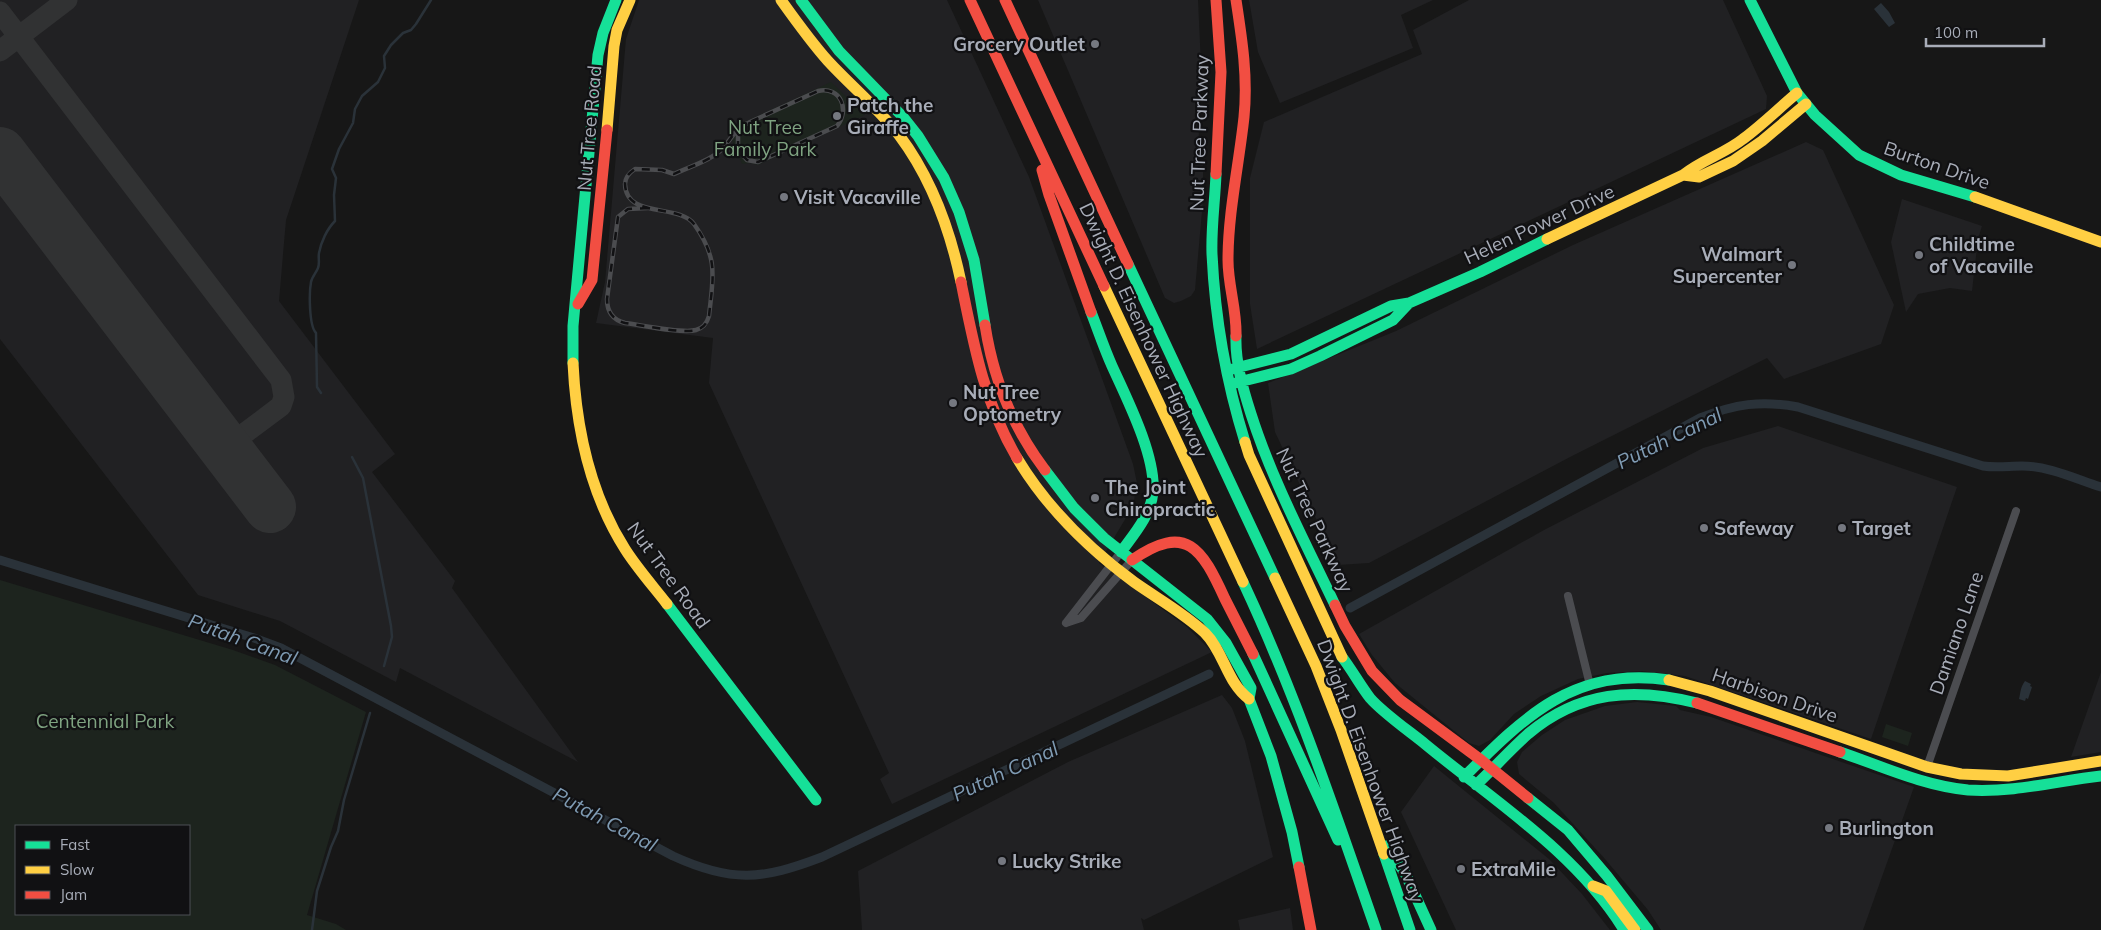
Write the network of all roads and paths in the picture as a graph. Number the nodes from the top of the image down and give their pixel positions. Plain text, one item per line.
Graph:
1 (616, 0) edge
2 (630, 0) edge
3 (781, 0) edge
4 (802, 0) edge
5 (970, 0) edge
6 (1216, 0) edge
7 (1236, 0) edge
8 (1750, 0) edge
9 (1007, 3) edge
10 (1797, 94) junction
11 (1806, 104) junction
12 (1030, 128) junction
13 (1683, 175) junction
14 (2101, 242) edge
15 (581, 260) junction
16 (595, 262) junction
17 (961, 280) junction
18 (1409, 303) junction
19 (576, 308) junction
20 (992, 358) junction
21 (1238, 367) junction
22 (979, 369) junction
23 (1226, 370) junction
24 (1241, 382) junction
25 (1229, 385) junction
26 (1016, 423) junction
27 (2016, 510) dead end
28 (1121, 552) junction
29 (1132, 560) junction
30 (1111, 564) junction
31 (1122, 572) junction
32 (1568, 596) dead end
33 (1590, 685) junction
34 (1249, 699) junction
35 (1481, 760) junction
36 (2101, 761) edge
37 (1927, 767) junction
38 (1492, 770) junction
39 (2101, 776) edge
40 (1464, 777) junction
41 (1476, 785) junction
42 (816, 800) dead end
43 (1376, 833) junction
44 (1356, 870) junction
45 (1591, 885) junction
46 (1311, 930) edge
47 (1376, 930) edge
48 (1410, 930) edge
49 (1431, 930) edge
50 (1624, 930) edge
51 (1634, 930) edge
52 (1648, 930) edge

1 - 15 main road, Nut Tree Road
2 - 16 main road, Nut Tree Road
3 - 17 main road
4 - 20 main road
5 - 12 main road, Dwight D. Eisenhower Highway
6 - 23 main road, Nut Tree Parkway
7 - 21 main road, Nut Tree Parkway
8 - 10 main road, Burton Drive
9 - 43 main road, Dwight D. Eisenhower Highway
10 - 11 main road, Burton Drive
10 - 13 main road, Helen Power Drive
11 - 13 main road, Helen Power Drive
11 - 14 main road, Burton Drive
12 - 28 main road
12 - 44 main road, Dwight D. Eisenhower Highway
13 - 18 main road, Helen Power Drive
15 - 16 main road
15 - 19 main road, Nut Tree Road
16 - 19 main road, Nut Tree Road
17 - 20 main road
17 - 22 main road
18 - 21 main road, Helen Power Drive
18 - 24 main road, Helen Power Drive
19 - 42 main road, Nut Tree Road
20 - 26 main road
21 - 23 main road, Helen Power Drive
21 - 24 main road, Nut Tree Parkway
22 - 26 main road
22 - 30 main road
23 - 25 main road, Nut Tree Parkway
24 - 25 main road, Helen Power Drive
24 - 35 main road, Nut Tree Parkway
25 - 40 main road, Nut Tree Parkway
26 - 28 main road
27 - 37 street, Damiano Lane
28 - 29 main road
28 - 30 street
29 - 31 street
29 - 34 main road
29 - 44 main road
30 - 31 main road
30 - 31 street
31 - 34 main road
32 - 33 street
33 - 35 main road, Harbison Drive
33 - 37 main road, Harbison Drive
34 - 46 main road
35 - 38 main road, Nut Tree Parkway
35 - 40 main road, Harbison Drive
36 - 37 main road, Harbison Drive
38 - 39 main road, Harbison Drive
38 - 41 main road, Harbison Drive
38 - 52 main road, Nut Tree Parkway
40 - 41 main road, Nut Tree Parkway
41 - 45 main road, Nut Tree Parkway
43 - 48 main road, Dwight D. Eisenhower Highway
43 - 49 main road
44 - 47 main road, Dwight D. Eisenhower Highway
45 - 50 main road, Nut Tree Parkway
45 - 51 main road

